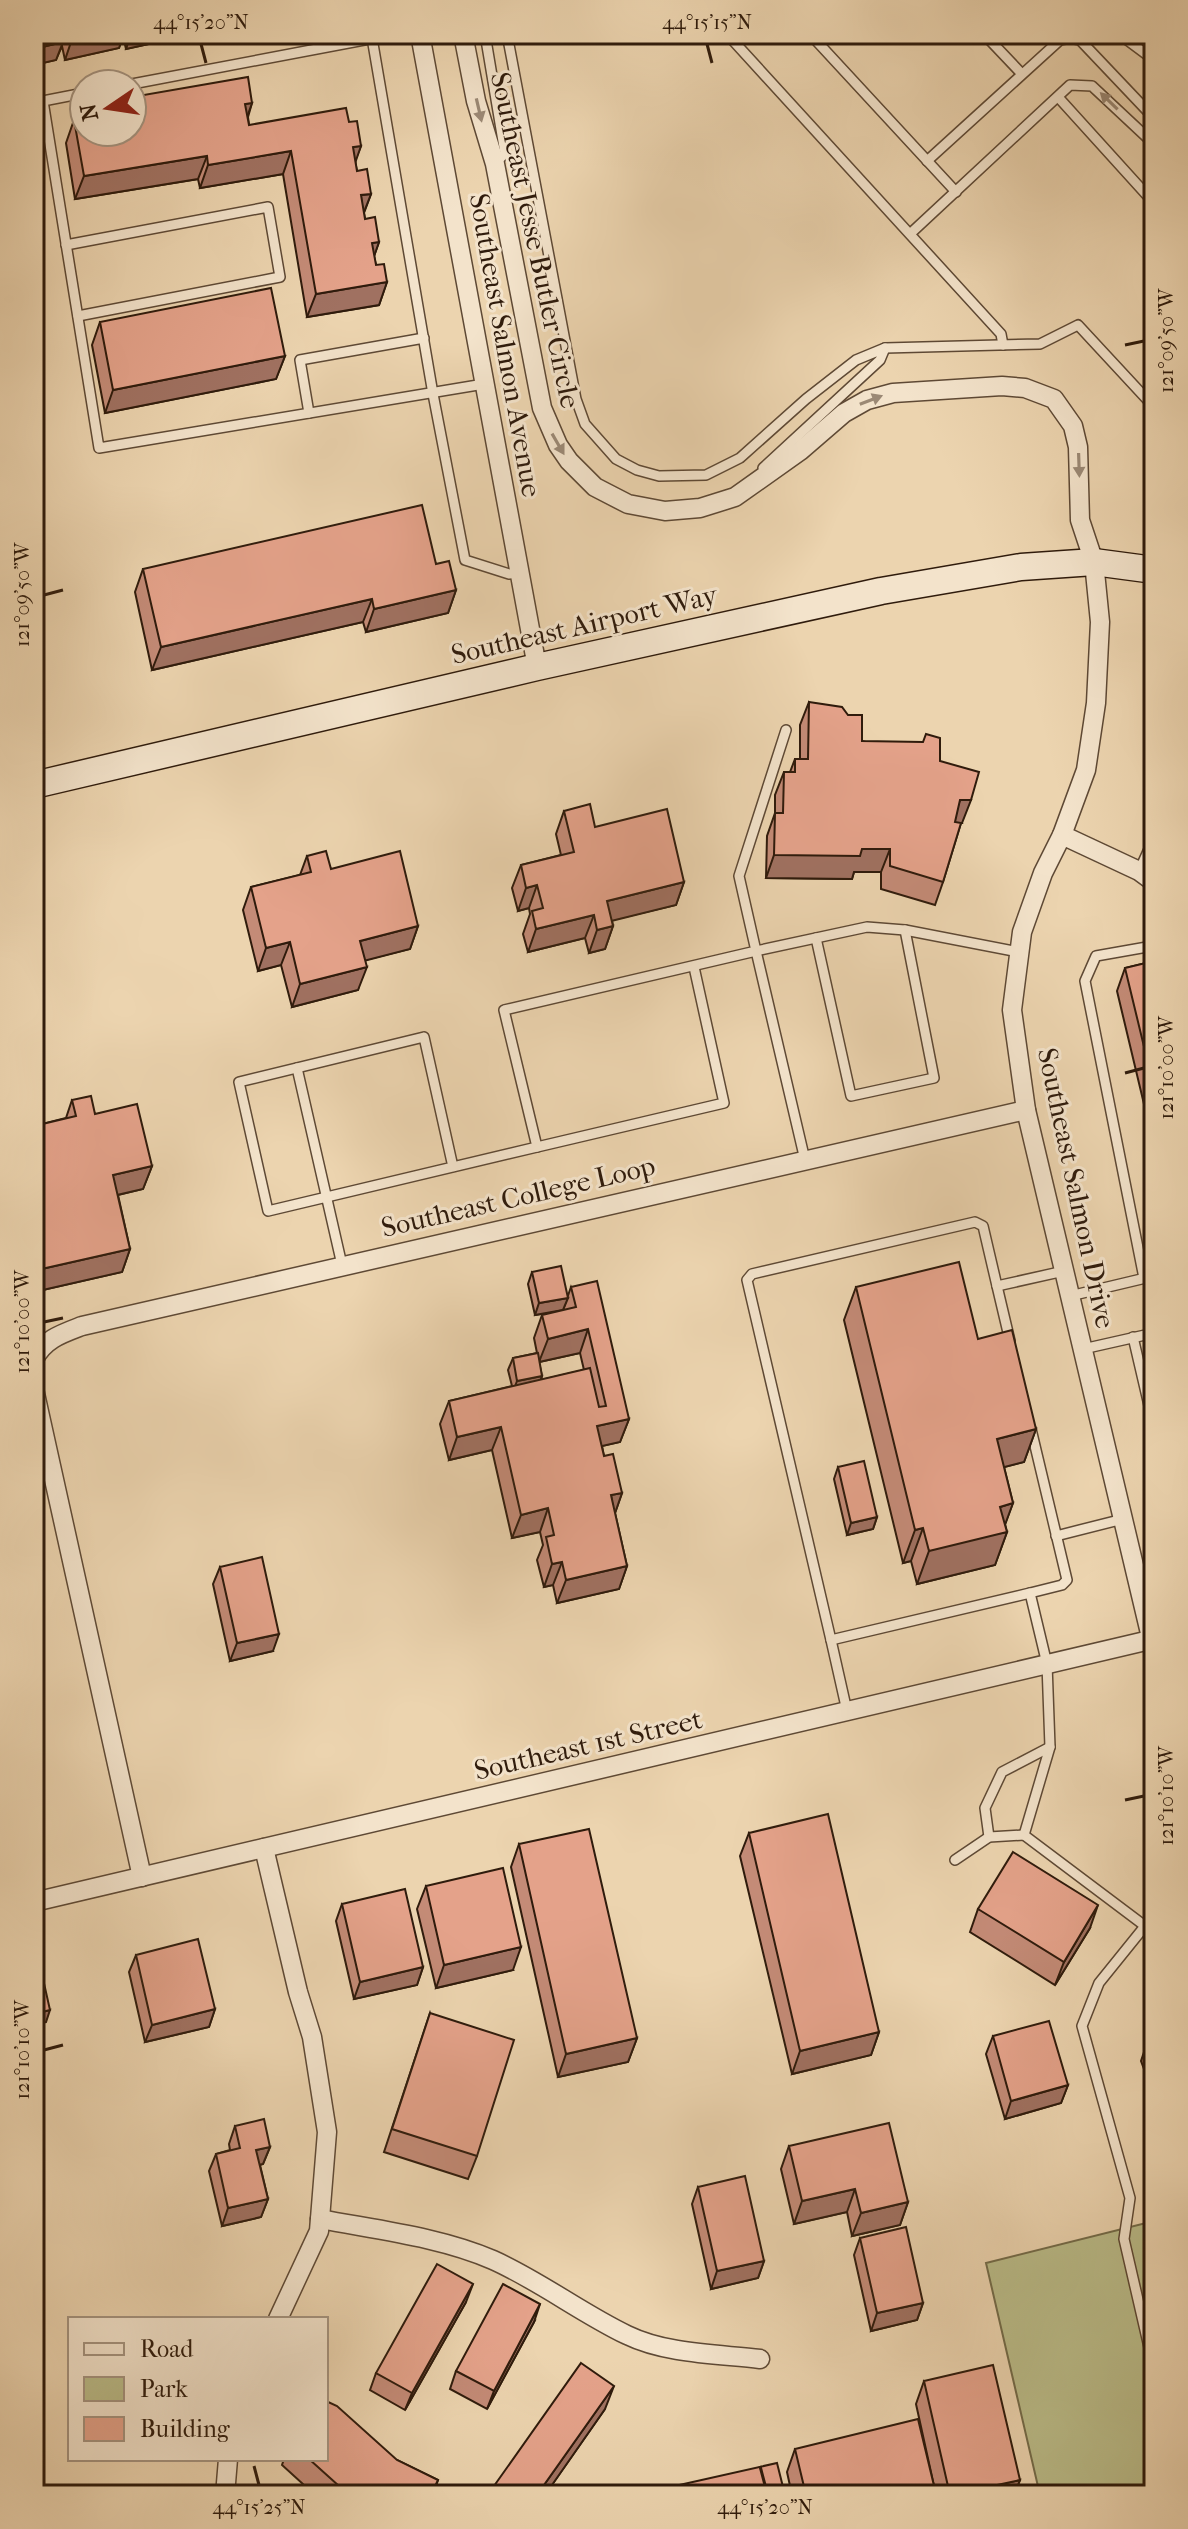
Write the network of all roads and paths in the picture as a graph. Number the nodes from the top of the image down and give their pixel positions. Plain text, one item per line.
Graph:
1 (396, 34) edge
2 (420, 34) edge
3 (463, 34) edge
4 (485, 34) edge
5 (507, 34) edge
6 (727, 34) edge
7 (810, 34) edge
8 (984, 34) edge
9 (1119, 34) edge
10 (372, 38) junction
11 (1154, 60) edge
12 (1021, 73) junction
13 (148, 81) edge
14 (68, 96) edge
15 (1058, 97) junction
16 (1154, 118) edge
17 (1154, 144) edge
18 (927, 161) junction
19 (495, 164) junction
20 (956, 192) junction
21 (1154, 203) edge
22 (911, 233) junction
23 (66, 245) junction
24 (78, 316) junction
25 (424, 338) junction
26 (1003, 345) junction
27 (885, 348) junction
28 (484, 384) junction
29 (433, 394) junction
30 (1154, 407) edge
31 (309, 413) junction
32 (752, 486) junction
33 (1094, 562) junction
34 (1154, 570) edge
35 (519, 573) junction
36 (537, 667) junction
37 (786, 730) dead end
38 (34, 785) edge
39 (1062, 835) junction
40 (1154, 838) edge
41 (1146, 877) edge
42 (905, 930) junction
43 (816, 938) junction
44 (1154, 948) edge
45 (756, 951) junction
46 (1019, 952) junction
47 (694, 967) junction
48 (297, 1068) junction
49 (1026, 1110) junction
50 (537, 1147) junction
51 (805, 1160) junction
52 (453, 1167) junction
53 (327, 1197) junction
54 (342, 1265) junction
55 (1064, 1271) junction
56 (1149, 1277) edge
57 (997, 1286) junction
58 (1070, 1296) junction
59 (1154, 1333) edge
60 (1133, 1337) junction
61 (1011, 1345) edge
62 (1083, 1349) junction
63 (34, 1359) edge
64 (34, 1389) edge
65 (1028, 1418) edge
66 (1154, 1427) edge
67 (1123, 1519) junction
68 (1056, 1536) junction
69 (1030, 1593) junction
70 (831, 1640) junction
71 (1153, 1643) edge
72 (1047, 1664) junction
73 (847, 1711) junction
74 (1050, 1747) junction
75 (1024, 1835) junction
76 (989, 1837) junction
77 (264, 1848) junction
78 (955, 1860) dead end
79 (142, 1877) junction
80 (34, 1902) edge
81 (1150, 1924) edge
82 (320, 2219) junction
83 (279, 2317) edge
84 (760, 2359) dead end
85 (1154, 2369) edge
86 (228, 2461) edge
87 (225, 2495) edge

1 - 10 lane
2 - 28 street, Southeast Salmon Avenue
3 -> 19 street, Southeast Jesse Butler Circle
4 - 19 lane
5 - 27 lane
6 - 22 lane
7 - 18 lane
8 - 12 lane
9 - 11 lane
10 - 13 lane
10 - 25 lane
12 - 16 lane
12 - 18 lane
14 - 23 lane
17 -> 15 lane
15 - 20 lane
15 - 21 lane
18 - 20 lane
19 -> 32 street, Southeast Jesse Butler Circle
20 - 22 lane
22 - 26 lane
23 - 24 lane
23 - 24 lane
24 - 31 lane
25 - 29 lane
25 - 31 lane
26 - 27 lane
26 - 30 lane
27 - 32 lane
28 - 29 lane
28 - 35 street, Southeast Salmon Avenue
29 - 31 lane
29 - 35 lane
32 -> 33 street, Southeast Jesse Butler Circle
33 - 34 main road, Southeast Airport Way
33 - 36 main road, Southeast Airport Way
33 - 39 street, Southeast Salmon Drive
35 - 36 street, Southeast Salmon Avenue
36 - 38 main road, Southeast Airport Way
37 - 45 lane
39 - 41 street
39 - 46 street, Southeast Salmon Drive
40 - 41 lane
42 - 43 lane
42 - 43 lane
42 - 46 lane
43 - 45 lane
44 - 56 lane
45 - 47 lane
45 - 51 lane
46 - 49 street, Southeast Salmon Drive
47 - 50 lane
47 - 50 lane
48 - 52 lane
48 - 53 lane
48 - 53 lane
49 - 51 street, Southeast College Loop
49 - 55 street, Southeast Salmon Drive
50 - 52 lane
51 - 54 street, Southeast College Loop
52 - 53 lane
53 - 54 lane
54 - 63 street, Southeast College Loop
55 - 57 lane
55 - 58 street, Southeast Salmon Drive
56 - 58 lane
57 - 61 lane
57 - 70 lane
58 - 62 street, Southeast Salmon Drive
59 - 60 lane
60 - 62 lane
60 - 66 lane
62 - 67 street, Southeast Salmon Drive
64 - 79 street
65 - 68 lane
67 - 68 lane
67 - 71 street, Southeast Salmon Drive
68 - 69 lane
69 - 70 lane
69 - 72 lane
70 - 73 lane
71 - 72 street, Southeast 1st Street
72 - 73 street, Southeast 1st Street
72 - 74 lane
73 - 77 street, Southeast 1st Street
74 - 75 lane
74 - 76 lane
75 - 76 lane
75 - 81 lane
76 - 78 lane
77 - 79 street, Southeast 1st Street
77 - 82 street
79 - 80 street, Southeast 1st Street
81 - 85 lane
82 - 83 street
82 - 84 street
86 - 87 street

